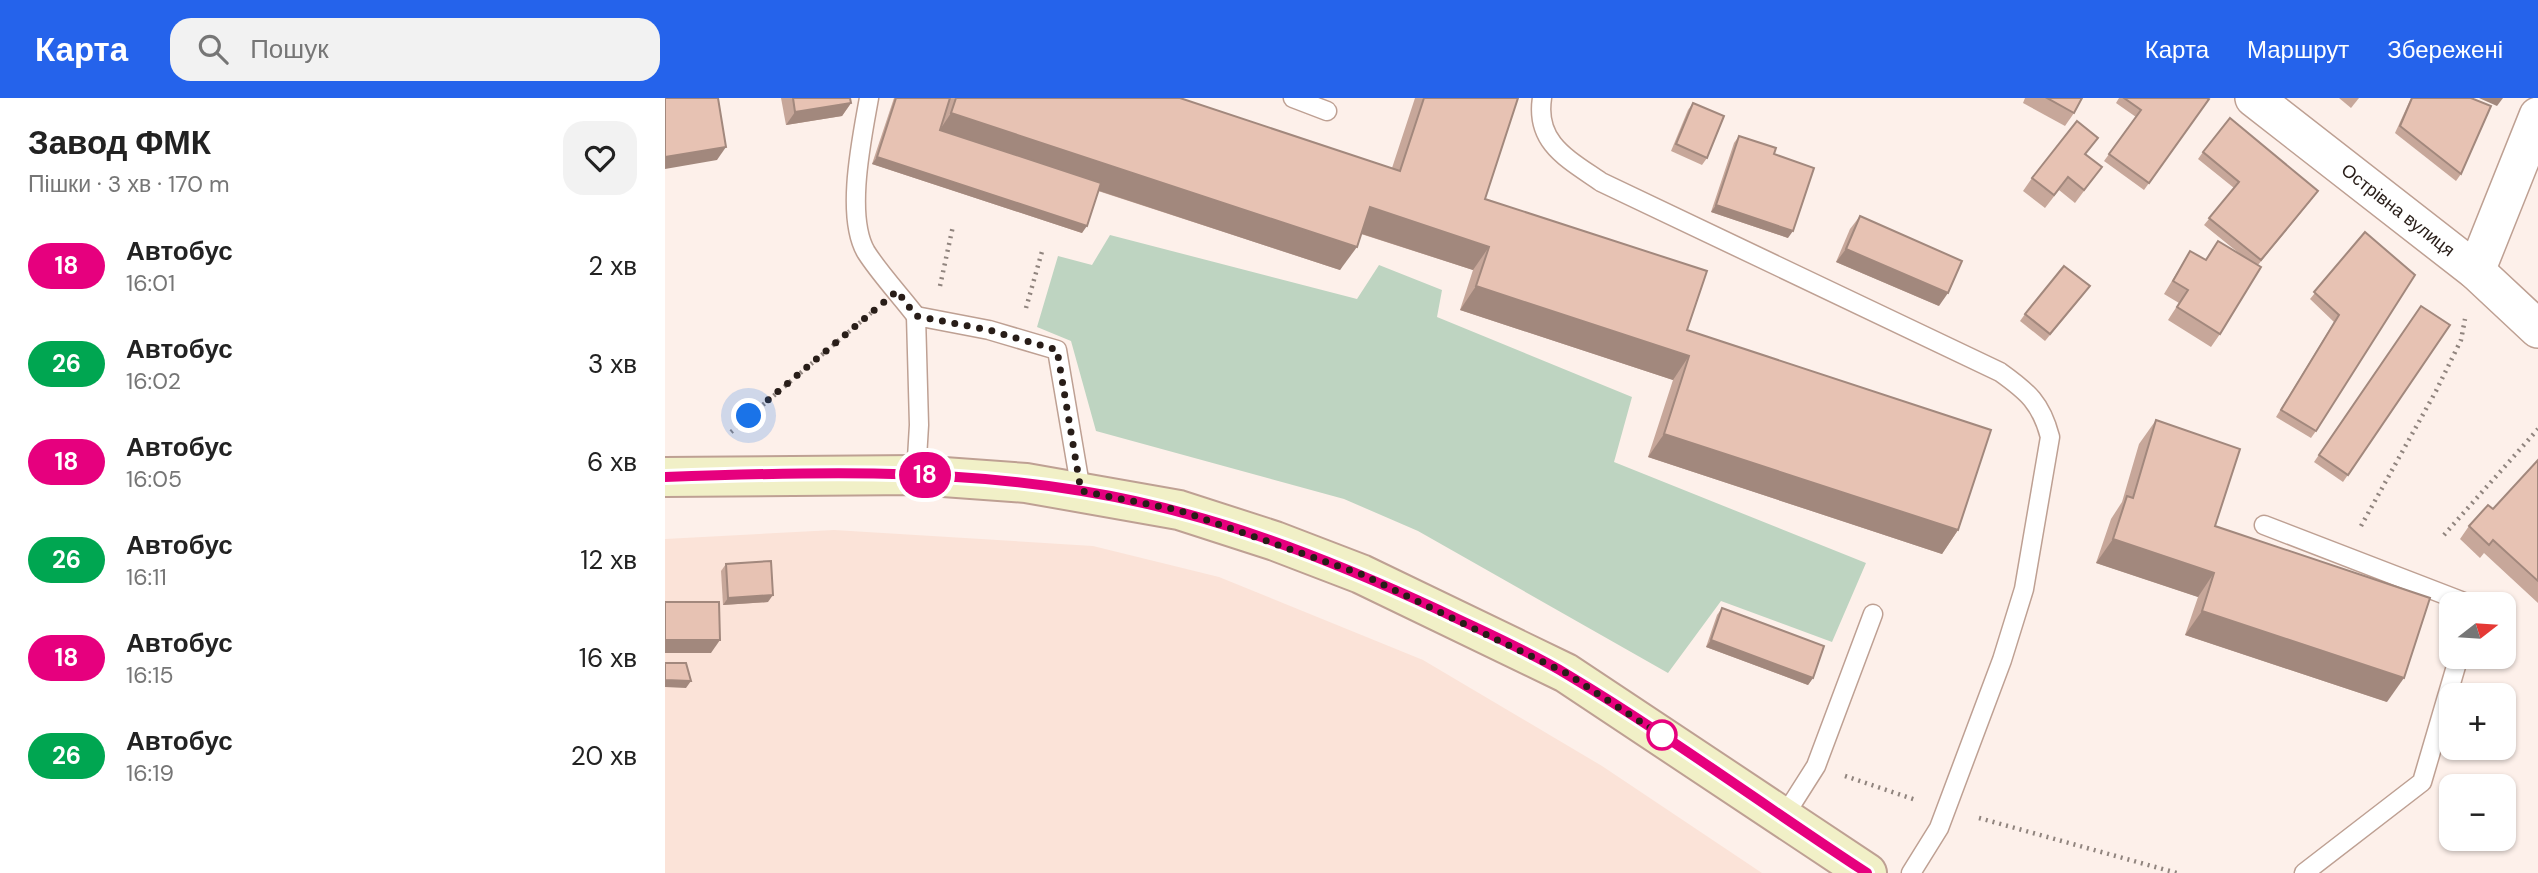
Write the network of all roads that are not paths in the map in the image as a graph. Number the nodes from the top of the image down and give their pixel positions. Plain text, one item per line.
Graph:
1 (869, 98) edge
2 (1293, 98) edge
3 (1542, 98) edge
4 (2254, 98) edge
5 (1327, 111) dead end
6 (2538, 116) edge
7 (2476, 271) junction
8 (924, 317) junction
9 (2538, 328) edge
10 (916, 475) junction
11 (665, 477) edge
12 (1081, 491) junction
13 (2264, 525) dead end
14 (2439, 592) edge
15 (1873, 614) dead end
16 (2455, 669) edge
17 (1783, 818) junction
18 (1867, 873) edge
19 (1912, 873) edge
20 (2304, 873) edge

1 - 8 lane
2 - 5 lane
3 - 19 lane
4 - 7 street, Острівна вулиця
6 - 7 street
7 - 9 street, Острівна вулиця
8 - 10 lane
8 - 12 lane
10 - 11 main road
10 - 12 main road
12 - 17 main road
13 - 14 lane
15 - 17 lane
16 - 20 lane
17 - 18 main road

